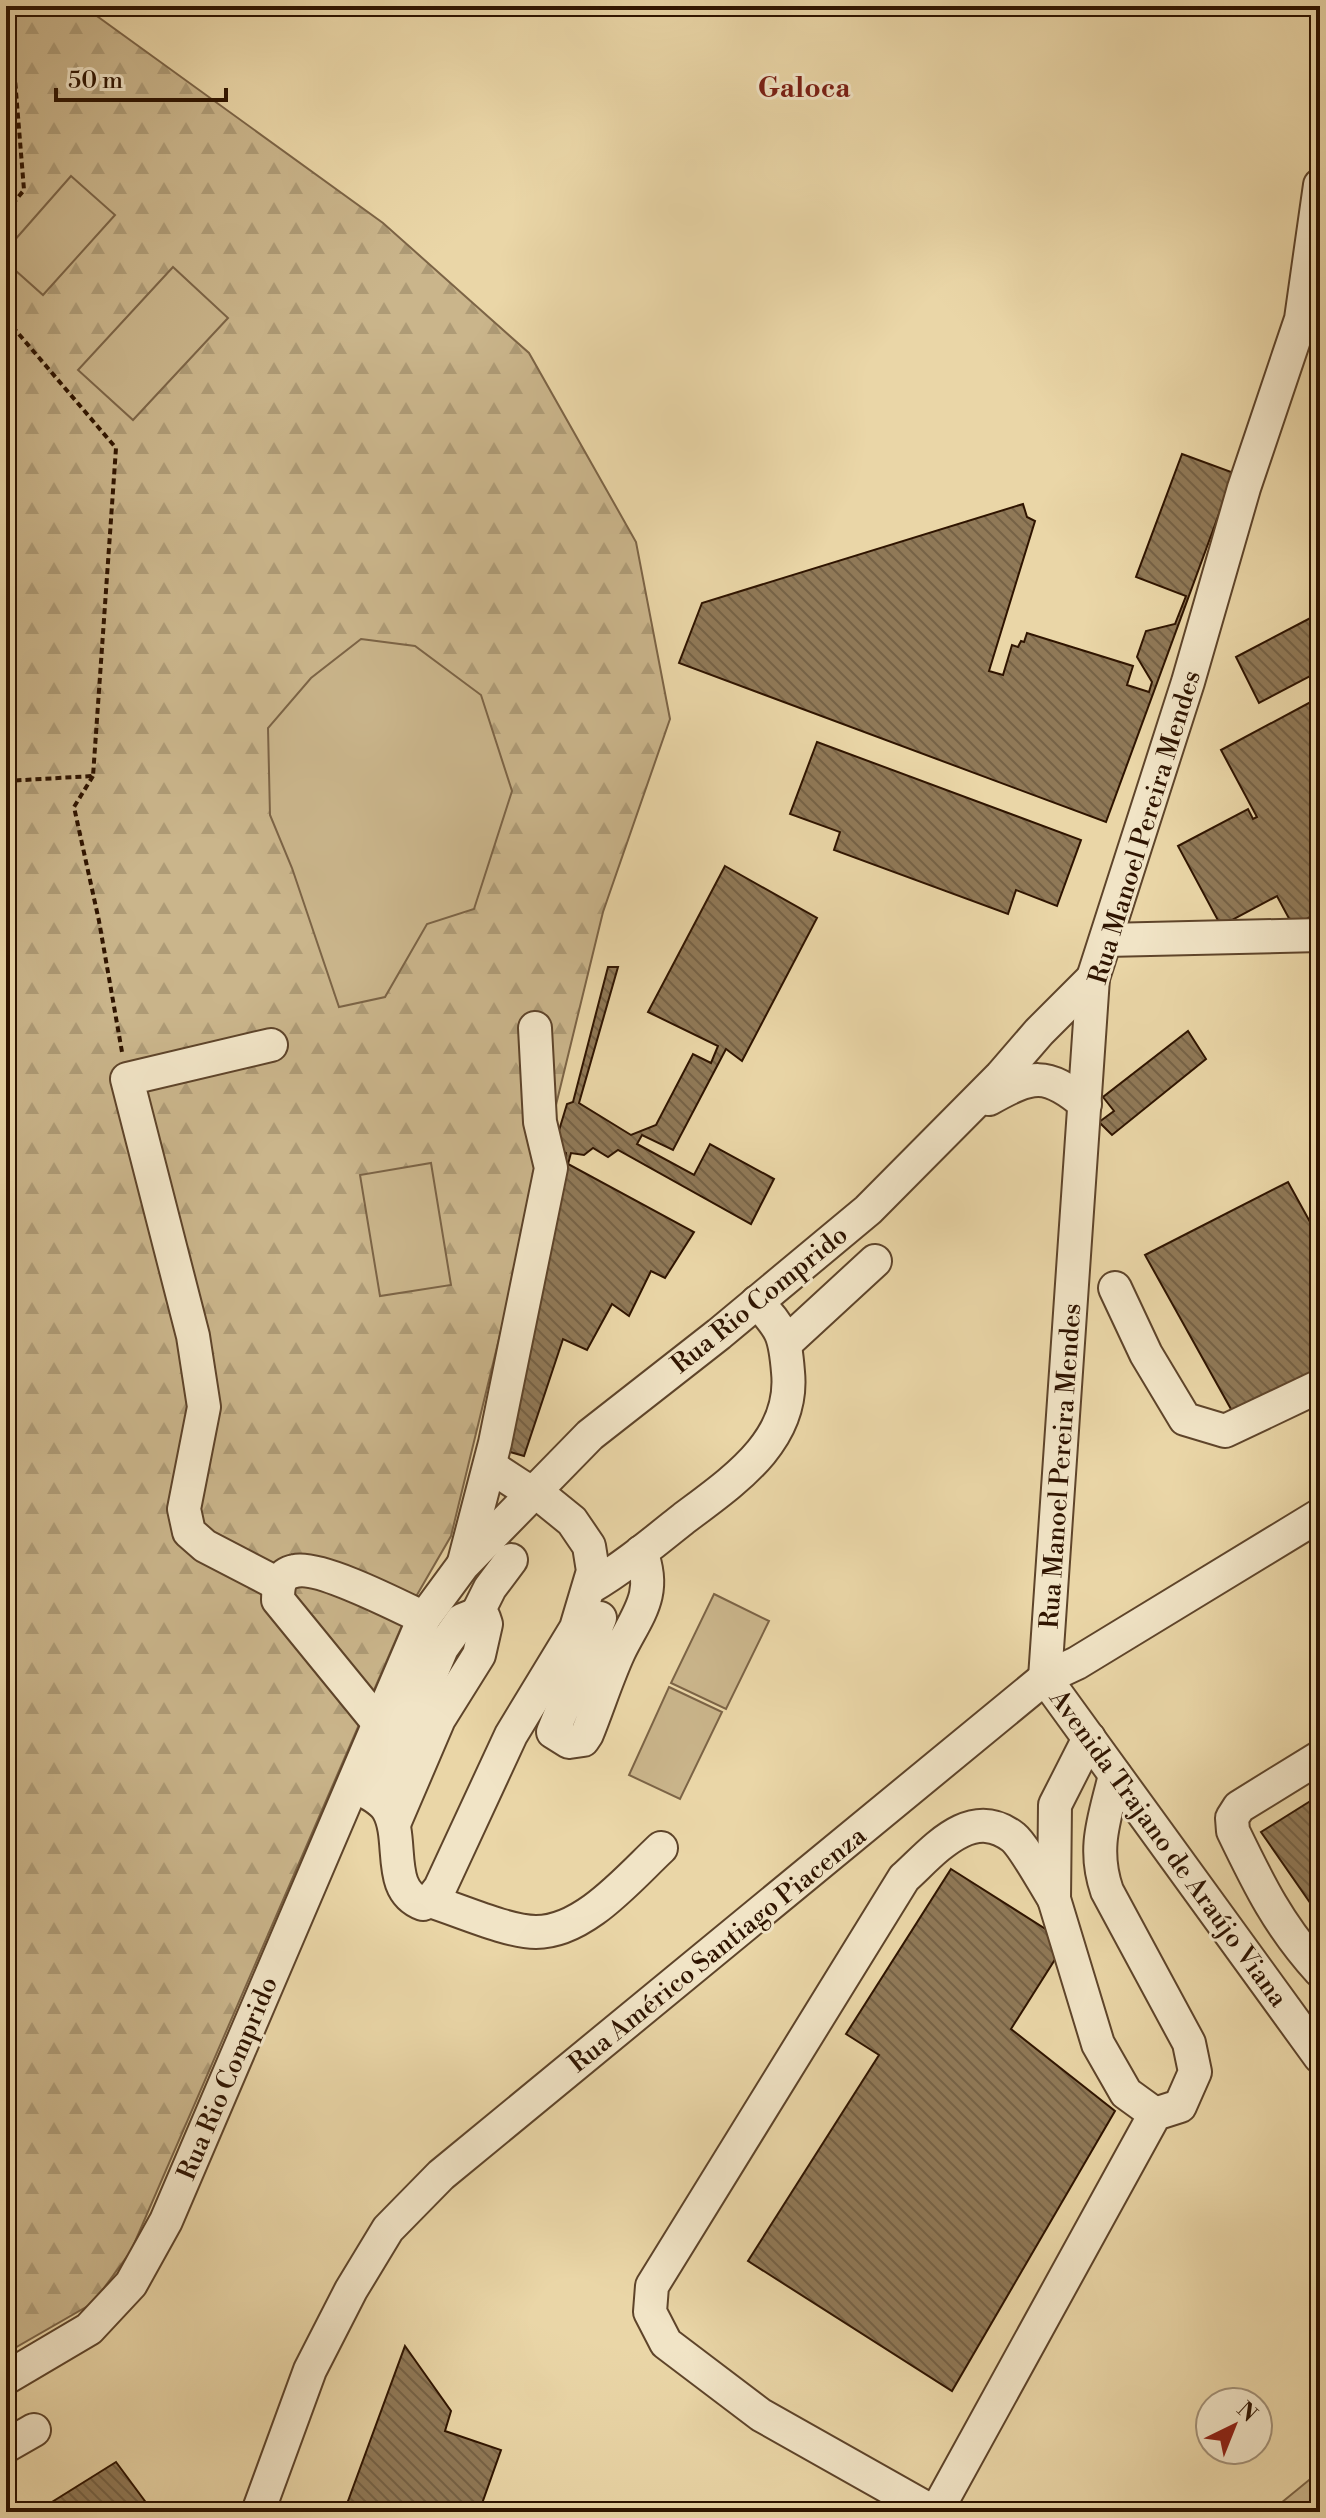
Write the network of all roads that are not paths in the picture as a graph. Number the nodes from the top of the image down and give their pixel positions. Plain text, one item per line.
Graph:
1 (1320, 185) edge
2 (1320, 935) edge
3 (1106, 940) junction
4 (1093, 978) junction
5 (535, 1028) dead end
6 (271, 1045) dead end
7 (1085, 1104) junction
8 (966, 1111) junction
9 (875, 1261) dead end
10 (1115, 1288) dead end
11 (757, 1302) junction
12 (786, 1343) junction
13 (1320, 1386) edge
14 (490, 1466) junction
15 (535, 1491) junction
16 (1320, 1515) edge
17 (641, 1552) junction
18 (511, 1560) dead end
19 (463, 1565) junction
20 (278, 1584) junction
21 (596, 1584) junction
22 (424, 1618) junction
23 (1045, 1678) junction
24 (380, 1725) junction
25 (1089, 1738) junction
26 (1320, 1757) edge
27 (1115, 1775) junction
28 (375, 1803) junction
29 (661, 1848) dead end
30 (1054, 1899) junction
31 (430, 1901) junction
32 (1320, 1971) edge
33 (1320, 2057) edge
34 (1155, 2114) junction
35 (6, 2378) edge
36 (34, 2430) dead end
37 (6, 2446) edge
38 (258, 2512) edge
39 (934, 2512) edge

1 - 3 street, Rua Manoel Pereira Mendes
2 - 3 street
3 - 4 street, Rua Manoel Pereira Mendes
4 - 7 street, Rua Manoel Pereira Mendes
4 - 8 street, Rua Rio Comprido
5 - 14 street
6 - 20 street
7 - 8 street
7 - 23 street, Rua Manoel Pereira Mendes
8 - 11 street, Rua Rio Comprido
9 - 12 street
10 - 13 street
11 - 12 street
11 - 15 street, Rua Rio Comprido
12 - 17 street
14 - 15 street
14 - 19 street
15 - 19 street, Rua Rio Comprido
15 - 21 street
16 - 23 street, Rua Américo Santiago Piacenza
17 - 21 street
17 - 21 street
18 - 28 street
19 - 22 street, Rua Rio Comprido
20 - 22 street
20 - 24 street
21 - 31 street
22 - 24 street, Rua Rio Comprido
23 - 25 street, Avenida Trajano de Araújo Viana
23 - 38 street, Rua Américo Santiago Piacenza
24 - 28 street, Rua Rio Comprido
25 - 27 street, Avenida Trajano de Araújo Viana
25 - 30 street
26 - 32 street
27 - 33 street, Avenida Trajano de Araújo Viana
27 - 34 street
28 - 31 street
28 - 35 street, Rua Rio Comprido
29 - 31 street
30 - 34 street
30 - 39 street
34 - 39 street
36 - 37 street

